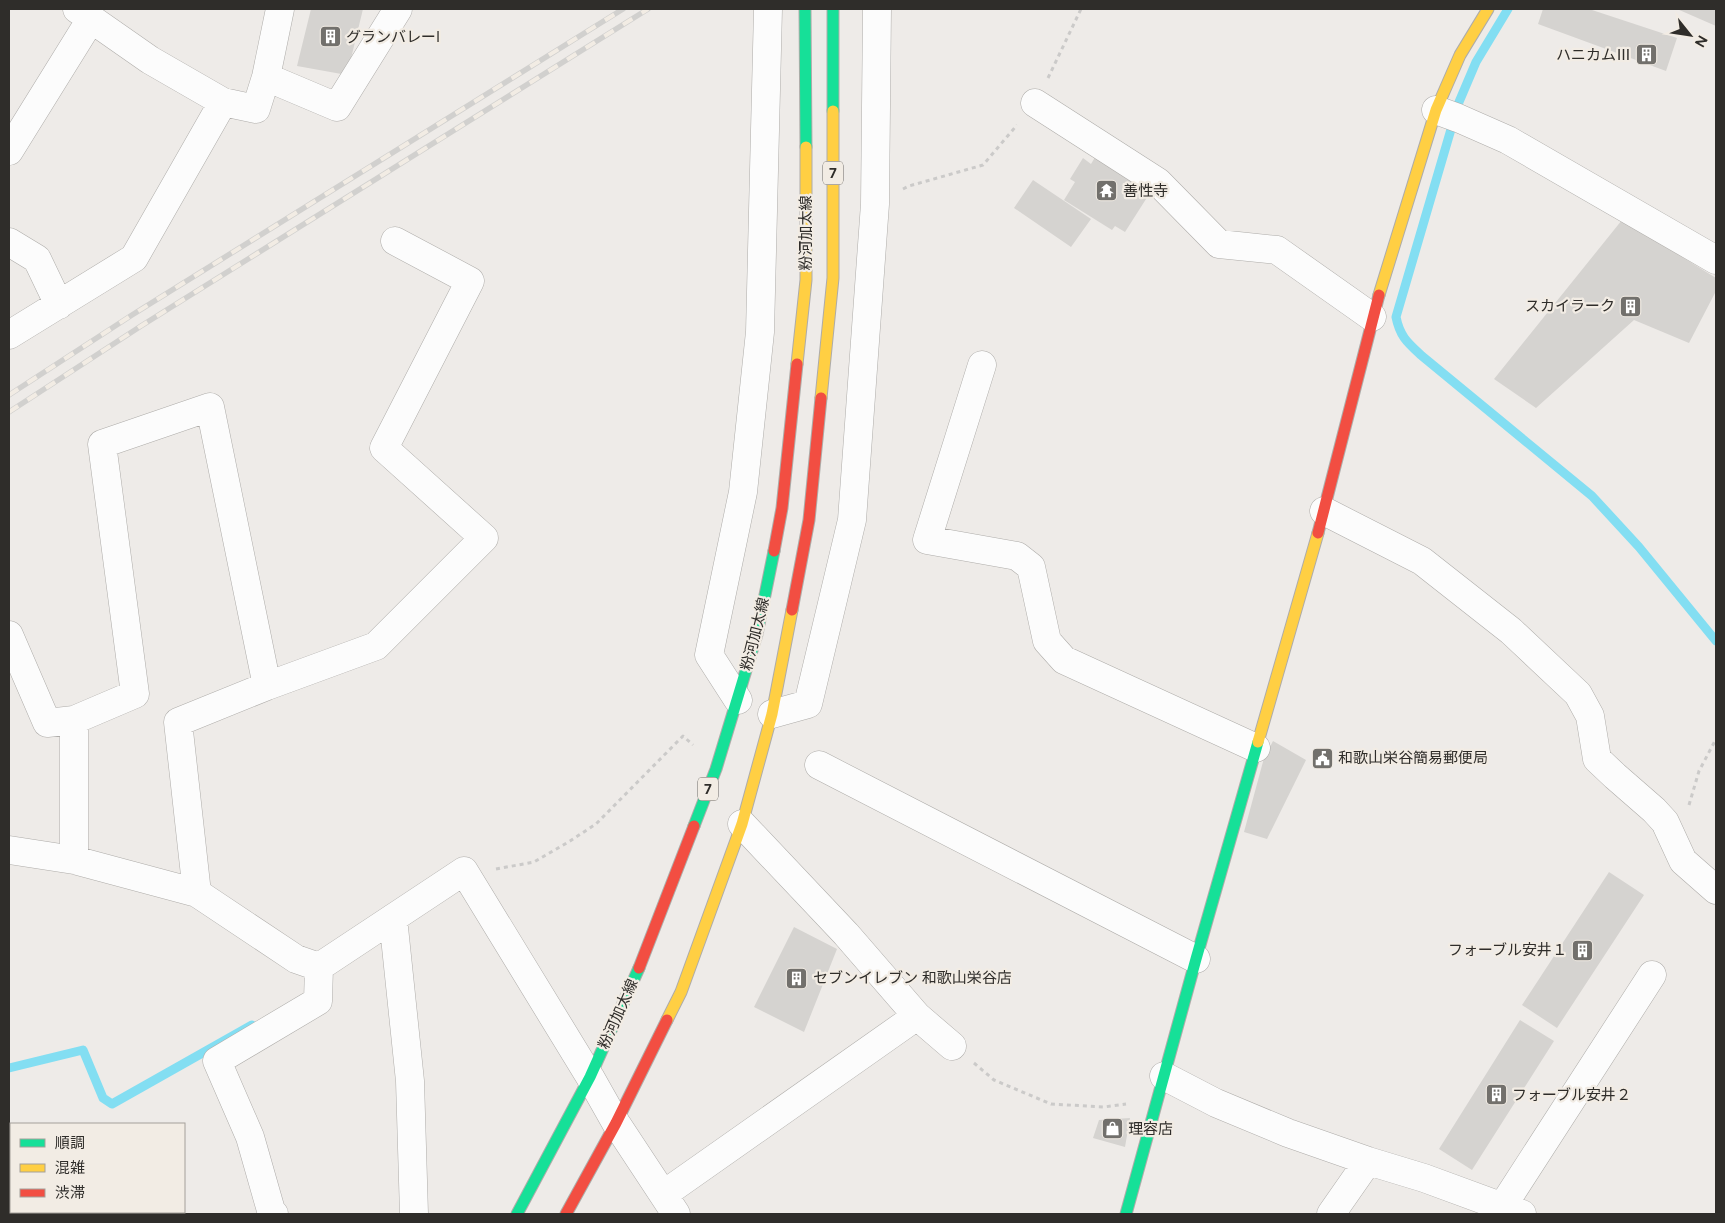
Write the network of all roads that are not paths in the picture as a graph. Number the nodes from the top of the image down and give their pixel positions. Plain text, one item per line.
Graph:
1 (280, 9) edge
2 (398, 9) edge
3 (768, 9) edge
4 (805, 9) edge
5 (833, 9) edge
6 (877, 9) edge
7 (1488, 9) edge
8 (84, 14) edge
9 (266, 77) junction
10 (223, 102) junction
11 (1036, 103) road end
12 (1447, 114) junction
13 (9, 150) edge
14 (395, 241) dead end
15 (9, 242) edge
16 (1716, 260) edge
17 (59, 305) junction
18 (1372, 317) junction
19 (9, 335) edge
20 (982, 365) dead end
21 (1324, 511) junction
22 (9, 636) edge
23 (267, 686) junction
24 (738, 700) junction
25 (772, 714) junction
26 (74, 720) junction
27 (1256, 748) junction
28 (819, 765) dead end
29 (742, 824) junction
30 (9, 850) edge
31 (74, 860) junction
32 (1716, 890) edge
33 (197, 893) junction
34 (394, 918) junction
35 (1196, 959) junction
36 (319, 967) junction
37 (1652, 975) dead end
38 (918, 1016) junction
39 (952, 1046) road end
40 (590, 1077) junction
41 (1161, 1088) junction
42 (616, 1123) junction
43 (1368, 1161) junction
44 (670, 1204) edge
45 (1512, 1210) edge
46 (274, 1214) edge
47 (414, 1214) edge
48 (517, 1214) edge
49 (566, 1214) edge
50 (1126, 1214) edge
51 (1331, 1214) edge

1 - 9 street
2 - 9 street
3 - 24 street
4 - 24 main road, 粉河加太線 / 7
5 - 25 main road, 粉河加太線 / 7
6 - 25 street
7 - 12 main road
8 - 10 street
8 - 13 street
9 - 10 street
10 - 17 street
11 - 18 street
12 - 16 street
12 - 18 main road
14 - 23 street
15 - 17 street
17 - 19 street
18 - 21 main road
20 - 27 street
21 - 27 main road
21 - 32 street
22 - 26 street
23 - 26 street
23 - 33 street
24 - 40 main road, 粉河加太線 / 7
25 - 29 main road, 粉河加太線 / 7
26 - 31 street
27 - 35 main road
28 - 35 street
29 - 38 street
29 - 42 main road, 粉河加太線 / 7
30 - 31 street
31 - 33 street
33 - 36 street
34 - 36 street
34 - 40 street
34 - 47 street
35 - 41 main road
36 - 46 street
37 - 45 street
38 - 39 street
38 - 44 street
40 - 42 street
40 - 48 main road, 粉河加太線 / 7
41 - 43 street
41 - 50 main road
42 - 44 street
42 - 49 main road, 粉河加太線 / 7
43 - 45 street
43 - 51 street

